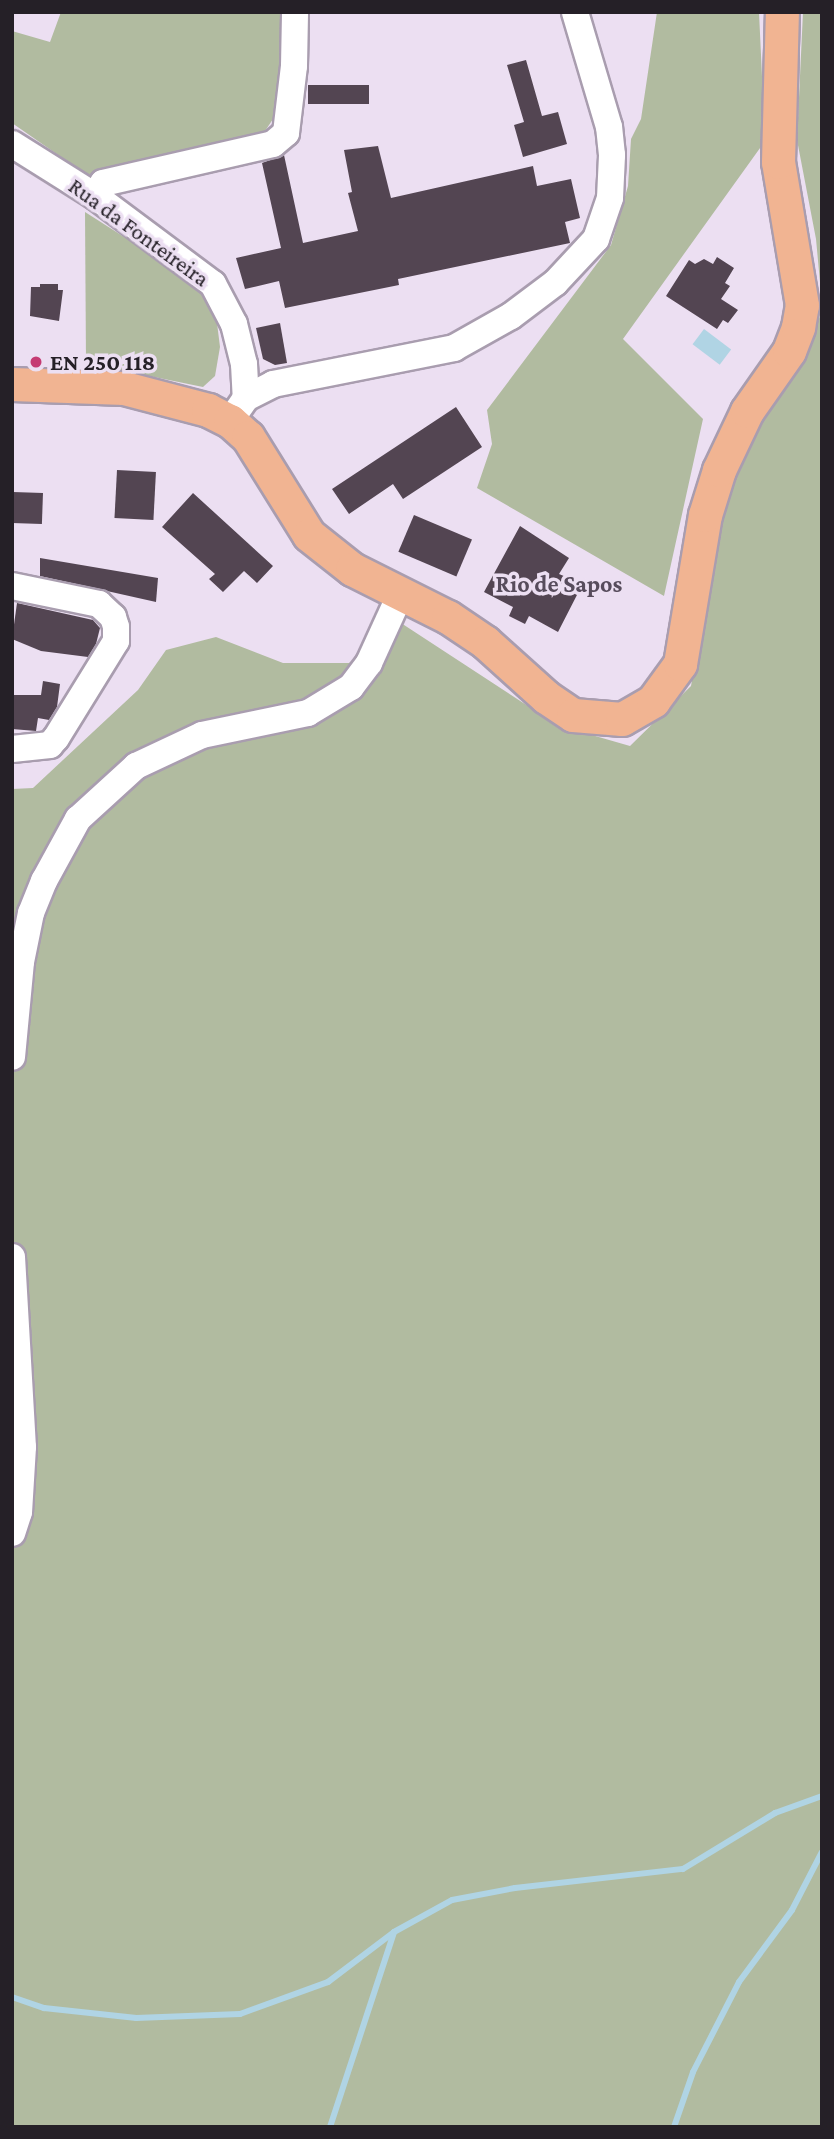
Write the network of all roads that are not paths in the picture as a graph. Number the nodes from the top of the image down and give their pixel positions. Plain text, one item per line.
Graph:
1 (295, 12) edge
2 (575, 12) edge
3 (782, 12) edge
4 (12, 144) edge
5 (95, 196) junction
6 (12, 384) edge
7 (238, 410) junction
8 (12, 586) edge
9 (400, 595) junction
10 (12, 749) edge
11 (12, 1057) edge
12 (12, 1257) edge
13 (12, 1533) edge

1 - 5 street
2 - 7 street
3 - 9 main road
4 - 5 street, Rua da Fonteireira
5 - 7 street, Rua da Fonteireira
6 - 7 main road
7 - 9 main road
8 - 10 street
9 - 11 street
12 - 13 street

